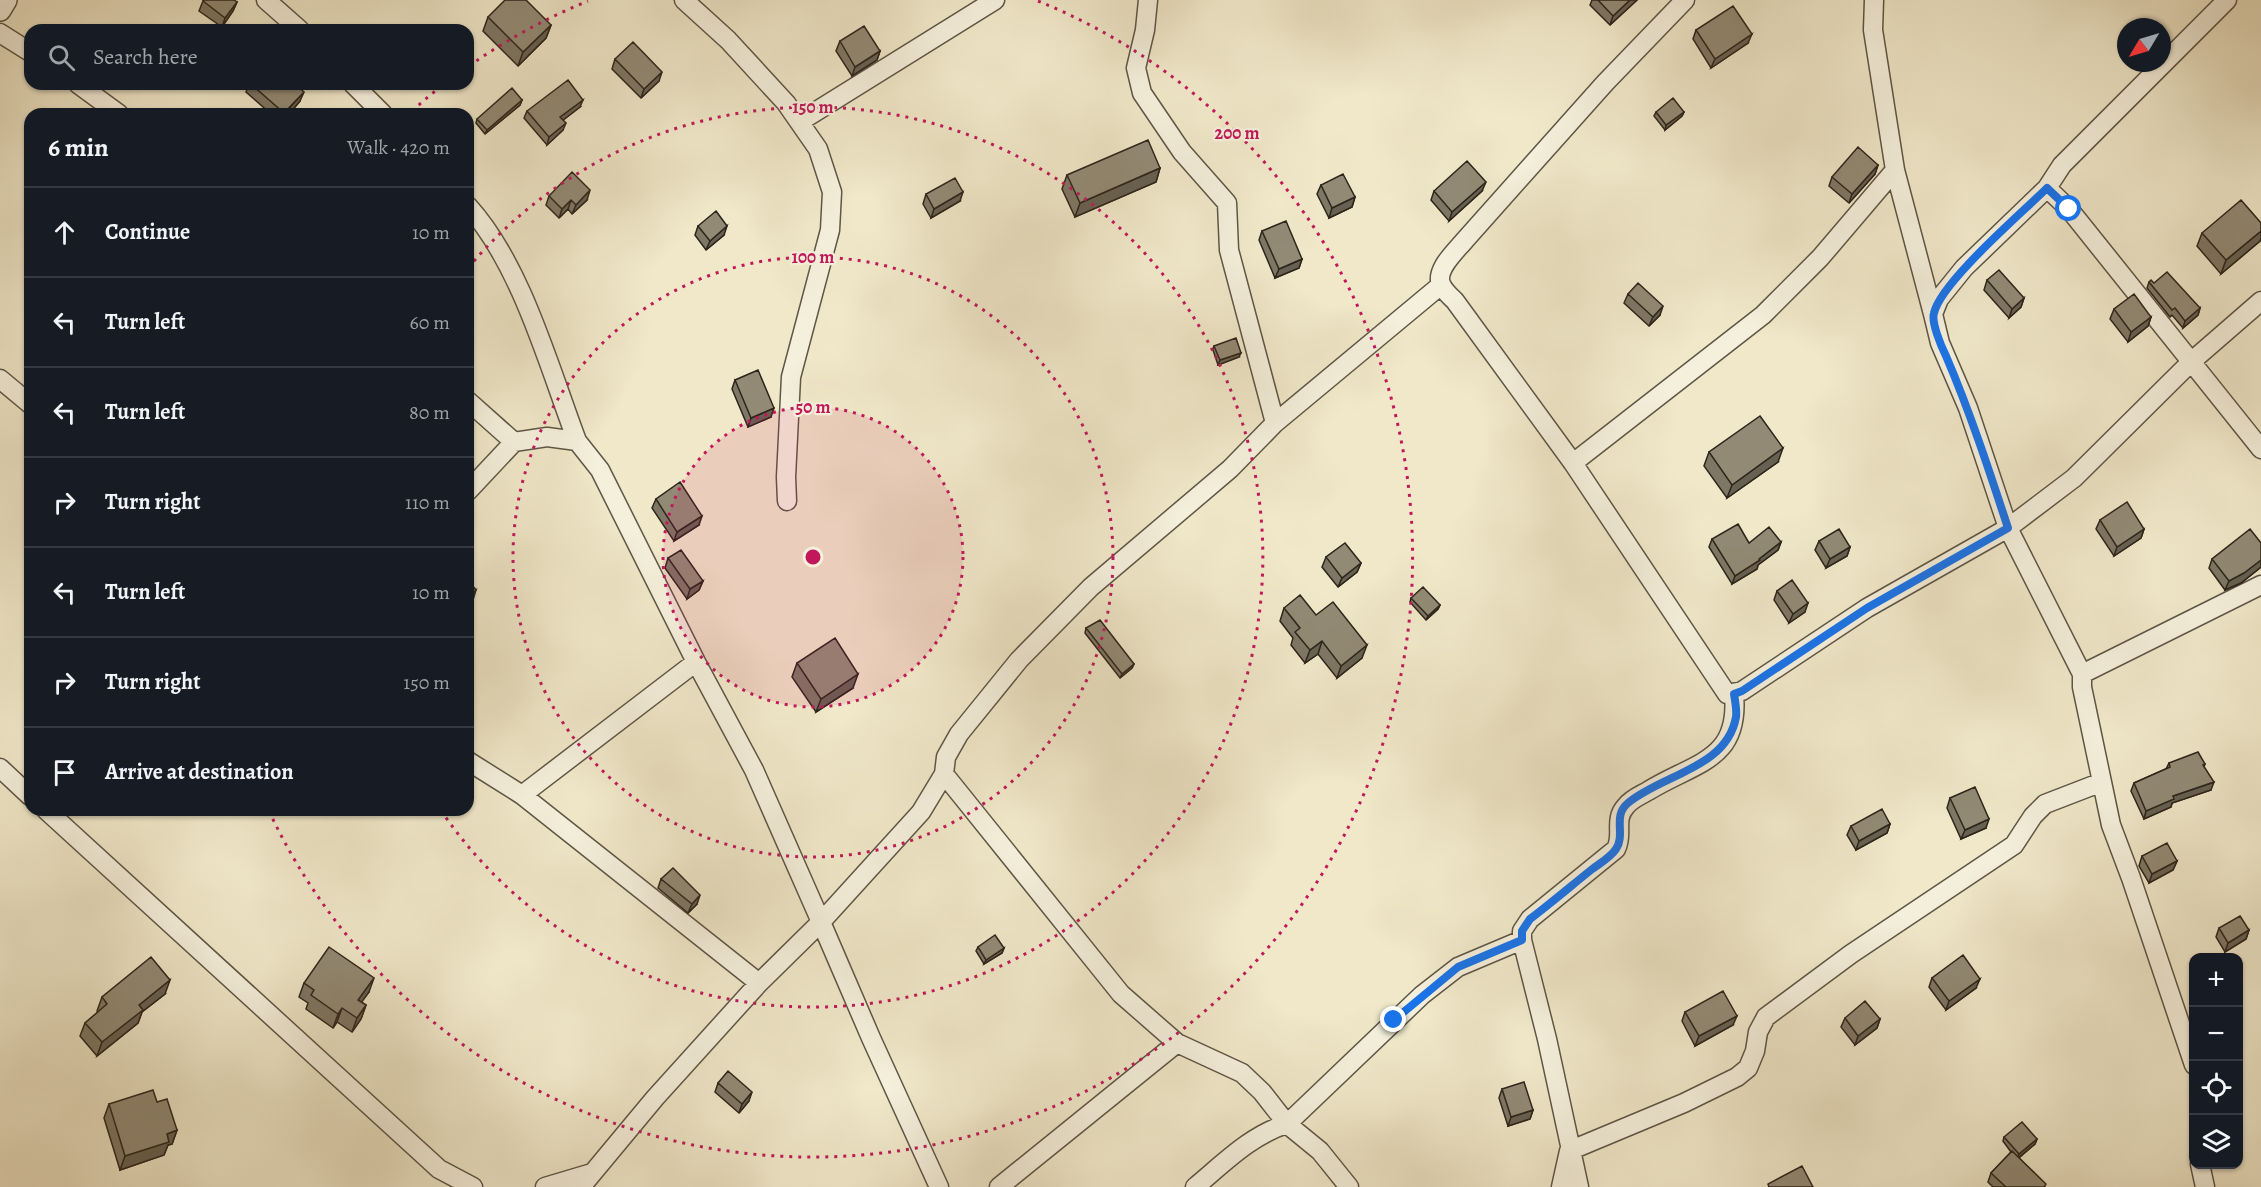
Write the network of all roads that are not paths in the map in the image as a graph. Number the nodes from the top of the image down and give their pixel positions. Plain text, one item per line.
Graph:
1 (6, 0) edge
2 (266, 0) edge
3 (684, 0) edge
4 (995, 0) edge
5 (1148, 0) edge
6 (1685, 0) edge
7 (1874, 0) edge
8 (2227, 0) edge
9 (0, 10) edge
10 (293, 24) edge
11 (0, 33) edge
12 (24, 48) edge
13 (86, 90) edge
14 (359, 90) edge
15 (111, 108) edge
16 (377, 108) edge
17 (800, 122) junction
18 (1894, 170) junction
19 (2047, 188) junction
20 (474, 212) edge
21 (1441, 285) junction
22 (2261, 301) edge
23 (1933, 314) junction
24 (2192, 361) junction
25 (0, 379) edge
26 (24, 399) edge
27 (474, 406) edge
28 (1275, 423) junction
29 (578, 441) junction
30 (514, 442) junction
31 (2261, 449) edge
32 (1573, 463) junction
33 (474, 485) edge
34 (787, 501) dead end
35 (2008, 528) junction
36 (2261, 585) edge
37 (696, 662) junction
38 (2082, 674) junction
39 (1734, 694) junction
40 (474, 765) edge
41 (0, 768) edge
42 (944, 774) junction
43 (2102, 782) junction
44 (24, 790) edge
45 (522, 795) junction
46 (53, 816) edge
47 (821, 922) junction
48 (1522, 940) junction
49 (759, 983) junction
50 (1178, 1043) junction
51 (2192, 1061) edge
52 (1287, 1124) junction
53 (1569, 1151) junction
54 (2201, 1169) edge
55 (593, 1173) junction
56 (473, 1187) edge
57 (544, 1187) edge
58 (580, 1187) edge
59 (939, 1187) edge
60 (999, 1187) edge
61 (1195, 1187) edge
62 (1349, 1187) edge
63 (1561, 1187) edge
64 (1579, 1187) edge
65 (2205, 1187) edge

1 - 9 street
2 - 10 street
3 - 17 street
4 - 17 street
5 - 28 street
6 - 21 street
7 - 18 street
8 - 19 street
11 - 12 street
13 - 15 street
14 - 16 street
17 - 34 street
18 - 23 street
18 - 32 street
19 - 23 street
19 - 24 street
20 - 29 street
21 - 28 street
21 - 32 street
22 - 24 street
23 - 35 street
24 - 31 street
24 - 35 street
25 - 26 street
27 - 30 street
28 - 42 street
29 - 30 street
29 - 37 street
30 - 33 street
32 - 39 street
35 - 38 street
35 - 39 street
36 - 38 street
37 - 45 street
37 - 47 street
38 - 43 street
39 - 48 street
40 - 45 street
41 - 44 street
42 - 47 street
42 - 50 street
43 - 51 street
43 - 53 street
45 - 49 street
46 - 56 street
47 - 49 street
47 - 59 street
48 - 52 street
48 - 53 street
49 - 55 street
50 - 52 street
50 - 60 street
52 - 61 street
52 - 62 street
53 - 63 street
53 - 64 street
54 - 65 street
55 - 57 street
55 - 58 street

